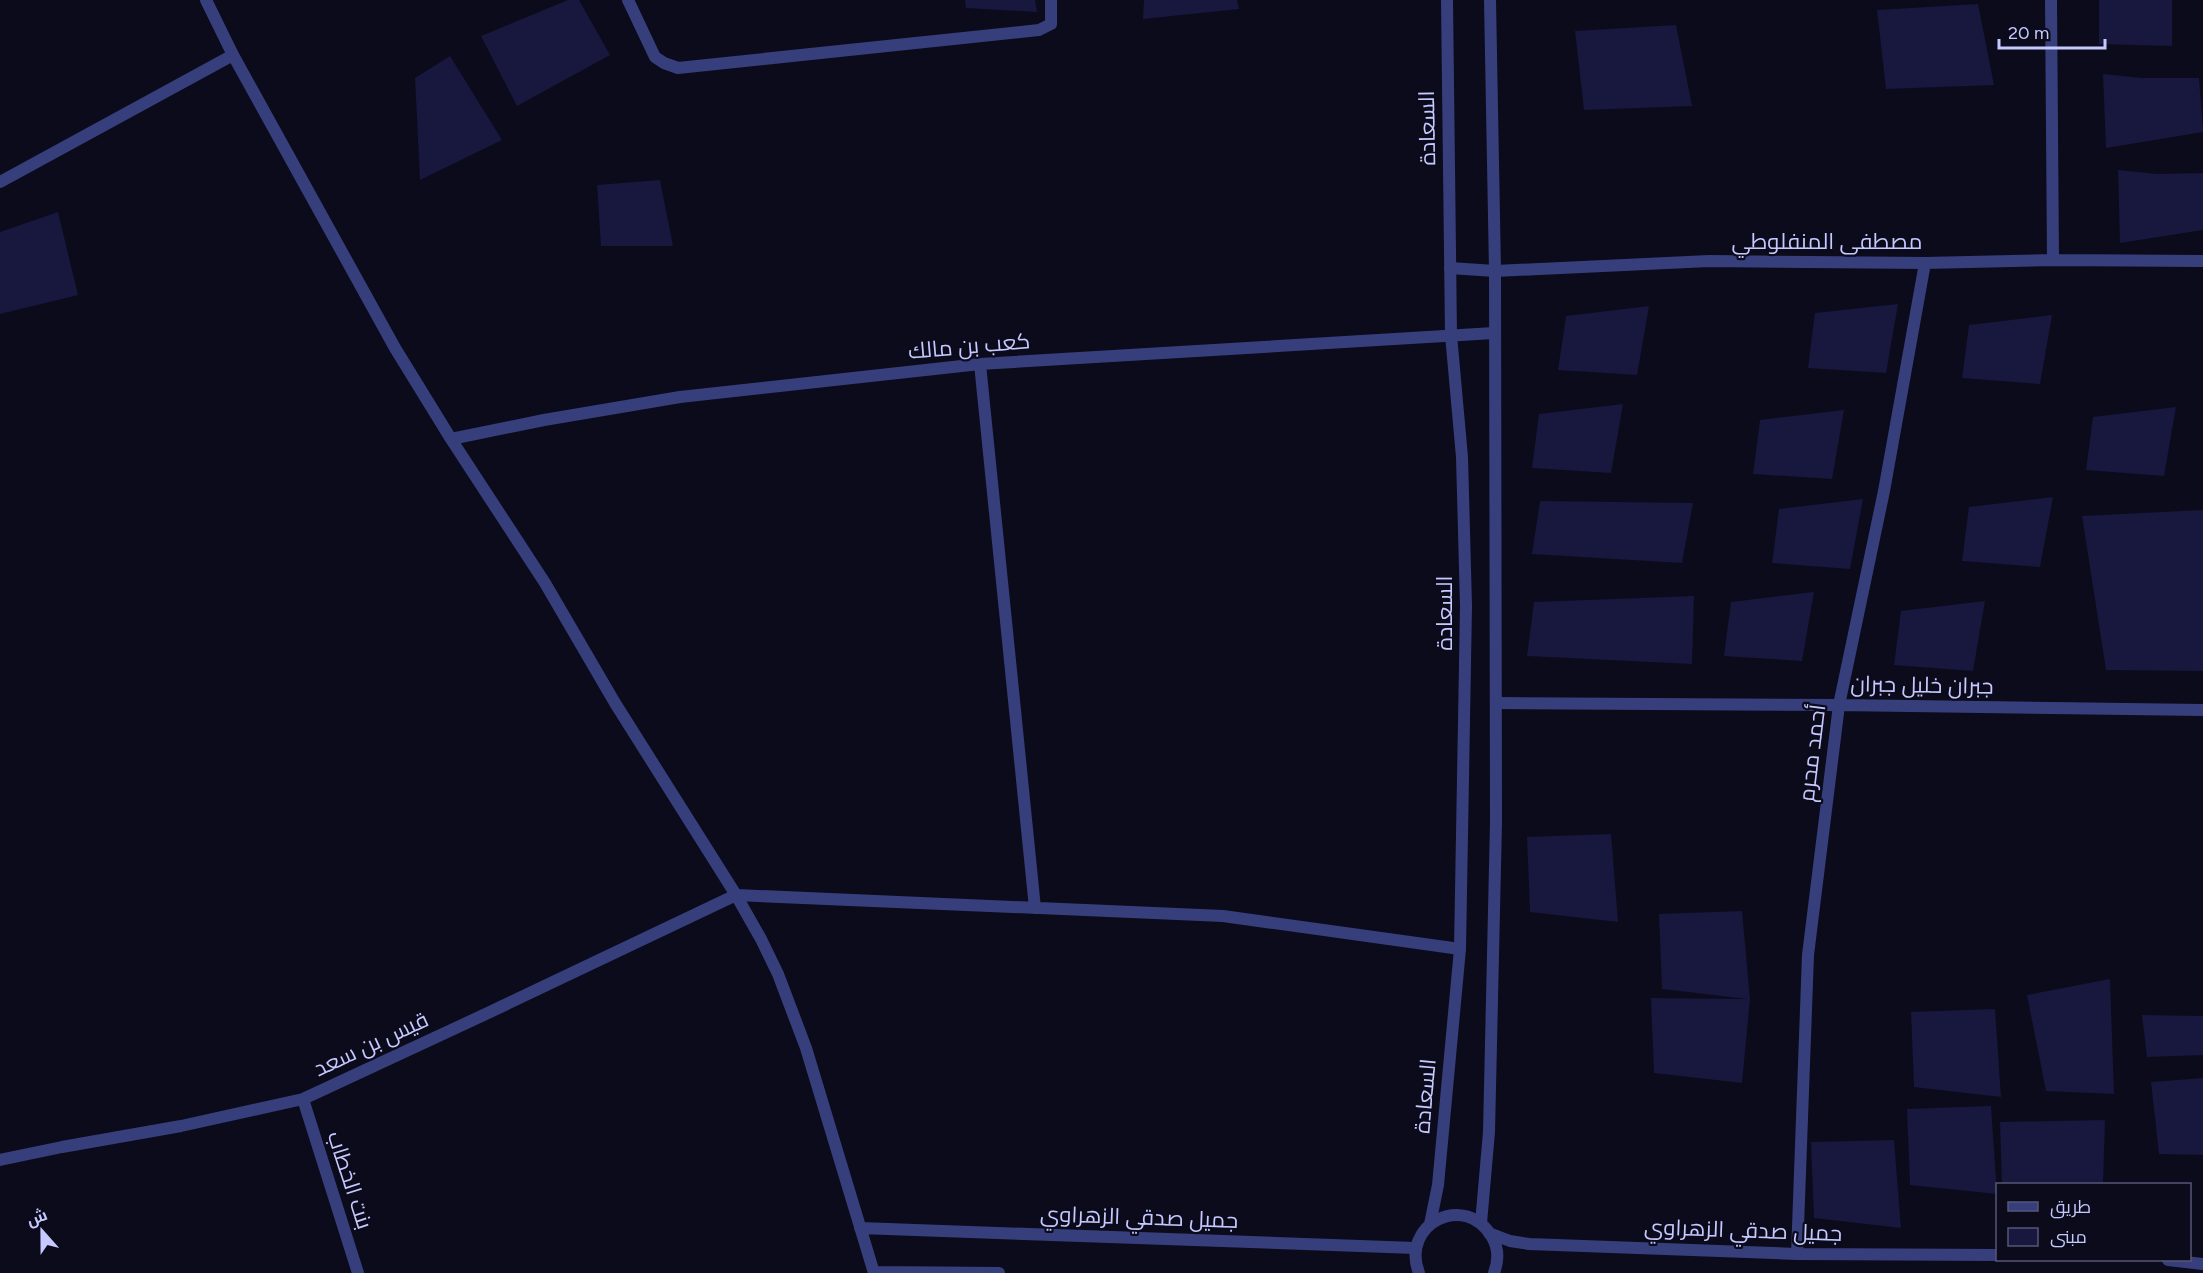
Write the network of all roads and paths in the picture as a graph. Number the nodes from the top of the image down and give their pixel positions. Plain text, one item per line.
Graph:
1 (206, 0) edge
2 (628, 0) edge
3 (1051, 0) edge
4 (1446, 0) edge
5 (1490, 0) edge
6 (2051, 0) edge
7 (232, 55) junction
8 (0, 182) edge
9 (2053, 260) junction
10 (2203, 261) edge
11 (1925, 263) junction
12 (1450, 268) junction
13 (1495, 271) junction
14 (1494, 333) junction
15 (1451, 335) junction
16 (980, 364) junction
17 (451, 439) junction
18 (1496, 703) junction
19 (1839, 705) junction
20 (2203, 710) edge
21 (736, 895) junction
22 (1035, 908) junction
23 (1460, 949) junction
24 (303, 1099) junction
25 (0, 1160) edge
26 (1430, 1224) junction
27 (860, 1228) junction
28 (1485, 1228) junction
29 (1415, 1248) junction
30 (1797, 1254) junction
31 (1996, 1255) edge
32 (2173, 1261) edge
33 (2198, 1266) edge
34 (874, 1272) edge
35 (358, 1273) edge
36 (999, 1273) edge
37 (1419, 1273) edge
38 (1494, 1273) edge

1 - 7 street
2 - 3 street
4 - 12 street, السعادة
5 - 13 street
6 - 9 street
7 - 8 street
7 - 17 street
9 - 10 street, مصطفى المنفلوطي
9 - 11 street, مصطفى المنفلوطي
11 - 13 street, مصطفى المنفلوطي
11 - 19 street, أحمد محرم
12 - 13 street, مصطفى المنفلوطي
12 - 15 street, السعادة
13 - 14 street
14 - 15 street, كعب بن مالك
14 - 18 street
15 - 16 street, كعب بن مالك
15 - 23 street, السعادة
16 - 17 street, كعب بن مالك
16 - 22 street
17 - 21 street
18 - 19 street, جبران خليل جبران
18 - 28 street
19 - 20 street, جبران خليل جبران
19 - 30 street, أحمد محرم
21 - 22 street
21 - 24 street, قيس بن سعد
21 - 27 street
22 - 23 street
23 - 26 street, السعادة
24 - 25 street, قيس بن سعد
24 - 35 street, بنت الخطاب
26 - 28 street, جميل صدقي الزهراوي
26 - 29 street
27 - 29 street, جميل صدقي الزهراوي
27 - 34 street
28 - 30 street, جميل صدقي الزهراوي
28 - 38 street
29 - 37 street
30 - 31 street, جميل صدقي الزهراوي
32 - 33 street
34 - 36 street

